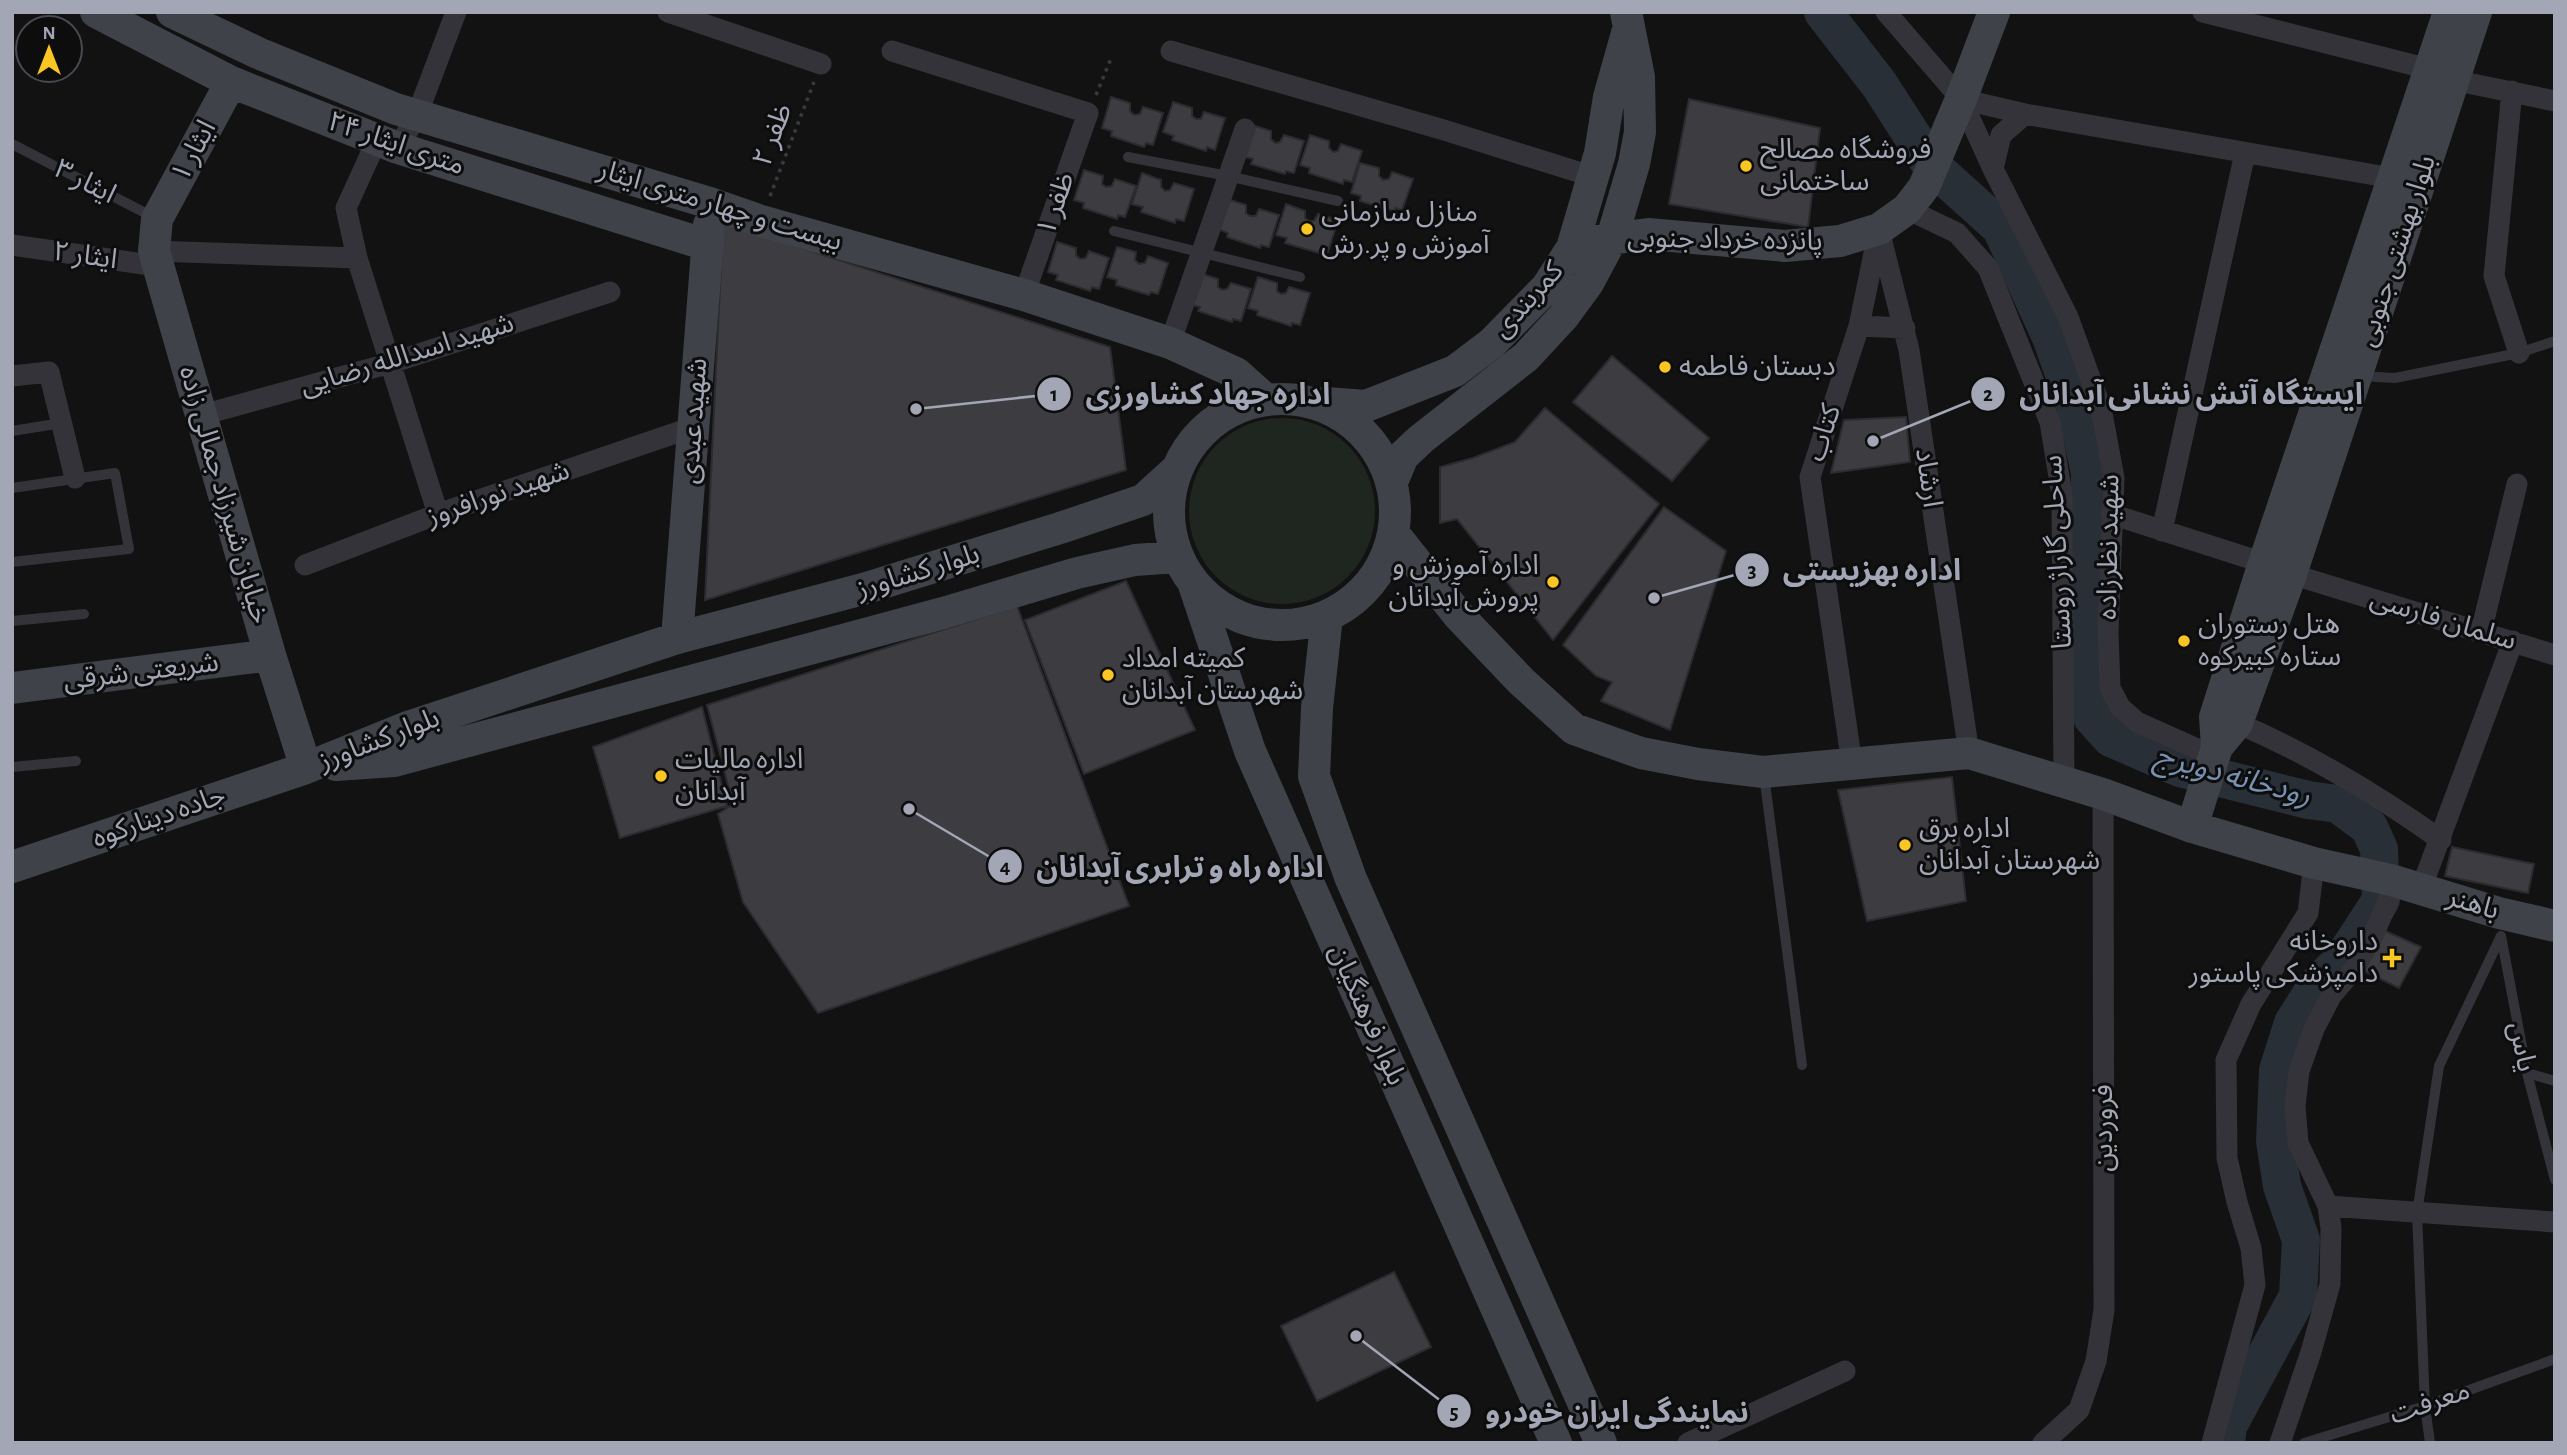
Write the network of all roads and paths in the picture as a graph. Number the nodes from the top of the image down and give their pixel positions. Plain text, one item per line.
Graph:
1 (96, 12) edge
2 (172, 12) edge
3 (456, 12) edge
4 (668, 12) edge
5 (1886, 12) edge
6 (1994, 12) edge
7 (2203, 12) edge
8 (2449, 12) edge
9 (2476, 12) edge
10 (1627, 20) edge
11 (892, 51) dead end
12 (1171, 51) dead end
13 (1112, 56) dead end
14 (821, 64) joint
15 (2441, 74) junction
16 (231, 82) junction
17 (2512, 90) junction
18 (1961, 99) junction
19 (2555, 101) edge
20 (1088, 113) junction
21 (2025, 114) junction
22 (417, 116) junction
23 (1245, 129) dead end
24 (12, 144) edge
25 (398, 148) junction
26 (2245, 153) junction
27 (1128, 157) dead end
28 (1993, 169) junction
29 (1228, 176) junction
30 (1594, 177) junction
31 (2392, 178) junction
32 (1916, 198) junction
33 (1338, 201) dead end
34 (710, 202) junction
35 (157, 219) junction
36 (761, 221) junction
37 (1879, 229) junction
38 (1114, 230) dead end
39 (1612, 238) junction
40 (12, 245) edge
41 (707, 245) junction
42 (1572, 248) junction
43 (1202, 252) junction
44 (156, 258) junction
45 (357, 258) junction
46 (1300, 277) dead end
47 (610, 292) dead end
48 (1024, 295) junction
49 (1859, 326) junction
50 (1905, 328) junction
51 (2555, 341) edge
52 (1170, 342) junction
53 (2519, 354) junction
54 (391, 363) junction
55 (12, 376) edge
56 (2357, 376) junction
57 (1266, 400) junction
58 (1310, 402) junction
59 (202, 415) junction
60 (62, 423) junction
61 (693, 427) junction
62 (12, 431) edge
63 (1176, 470) junction
64 (75, 478) junction
65 (1392, 482) junction
66 (2518, 484) dead end
67 (12, 488) edge
68 (438, 514) junction
69 (2112, 514) junction
70 (2162, 531) junction
71 (1394, 534) junction
72 (12, 562) edge
73 (304, 565) dead end
74 (2278, 568) junction
75 (929, 569) junction
76 (1185, 570) junction
77 (863, 589) junction
78 (943, 613) junction
79 (84, 614) dead end
80 (1327, 616) junction
81 (12, 621) edge
82 (888, 628) junction
83 (2481, 632) junction
84 (677, 638) junction
85 (2513, 641) junction
86 (270, 655) junction
87 (2555, 655) edge
88 (12, 688) edge
89 (2237, 723) junction
90 (1969, 753) junction
91 (2214, 755) junction
92 (76, 761) dead end
93 (1852, 764) junction
94 (12, 767) edge
95 (306, 768) junction
96 (1763, 772) junction
97 (2064, 782) junction
98 (2103, 794) junction
99 (2192, 827) junction
100 (2441, 839) junction
101 (2314, 863) junction
102 (12, 867) edge
103 (2403, 884) junction
104 (2500, 924) junction
105 (2555, 926) edge
106 (1802, 1065) dead end
107 (2527, 1073) junction
108 (2555, 1081) edge
109 (2555, 1180) edge
110 (2328, 1206) junction
111 (2417, 1213) junction
112 (2555, 1222) edge
113 (2555, 1359) edge
114 (1845, 1371) dead end
115 (2425, 1406) junction
116 (1556, 1443) edge
117 (1601, 1443) edge
118 (1688, 1443) edge
119 (2043, 1443) edge
120 (2212, 1443) edge
121 (2280, 1443) edge
122 (2304, 1443) edge
123 (2430, 1443) edge

1 - 16 main road, ۲۴ متری ایثار
2 - 22 main road, بیست و چهار متری ایثار
3 - 22 street
4 - 14 street
5 - 18 street, شهید نظرزاده
6 - 18 main road
7 - 15 street
8 - 15 main road, بلوار بهشتی جنوبی
9 - 15 main road, بلوار بهشتی جنوبی
10 - 30 main road, کمربندی
10 - 39 main road, کمربندی
11 - 20 street
12 - 30 street
13 - 20 path
14 - 36 path, ظفر ۲
15 - 17 street
15 - 31 main road, بلوار بهشتی جنوبی
15 - 56 main road, بلوار بهشتی جنوبی
16 - 25 main road, ۲۴ متری ایثار
16 - 35 main road, ایثار ۱
17 - 19 street
17 - 53 street
18 - 21 street
18 - 28 street, شهید نظرزاده
18 - 32 main road
20 - 48 street, ظفر ۱
21 - 26 street
21 - 28 street
22 - 25 main road
22 - 34 main road, بیست و چهار متری ایثار
23 - 29 street
24 - 35 lane, ایثار ۳
25 - 41 main road, ۲۴ متری ایثار
25 - 45 street
26 - 31 street
26 - 70 street
27 - 29 lane
28 - 69 street, شهید نظرزاده
29 - 33 lane
29 - 43 street
30 - 42 main road, کمربندی
31 - 74 main road, بلوار بهشتی جنوبی
32 - 37 main road, پانزده خرداد جنوبی
32 - 97 street, ساحلی گاراژ روستا
34 - 36 main road, بیست و چهار متری ایثار
34 - 41 main road, شهید عبدی
35 - 44 main road, خیابان شیرزاد جمالی زاده
36 - 48 main road, بیست و چهار متری ایثار
37 - 39 main road, پانزده خرداد جنوبی
37 - 49 street, کتاب
37 - 50 street, ارشاد
38 - 43 lane
39 - 42 main road, پانزده خرداد جنوبی
39 - 65 main road, کمربندی
40 - 44 street, ایثار ۲
41 - 61 main road, شهید عبدی
42 - 58 main road, کمربندی
43 - 46 lane
43 - 52 street
44 - 45 street, ایثار ۲
44 - 59 main road, خیابان شیرزاد جمالی زاده
45 - 54 street
47 - 54 street, شهید اسدالله رضایی
48 - 52 main road, بیست و چهار متری ایثار
49 - 50 street
49 - 93 street, کتاب
50 - 90 street, ارشاد
51 - 53 lane
52 - 57 main road, بیست و چهار متری ایثار
53 - 56 lane
54 - 59 street, شهید اسدالله رضایی
54 - 68 street
55 - 60 street
56 - 74 main road, بلوار بهشتی جنوبی
57 - 58 main road
57 - 63 main road
58 - 65 main road
59 - 86 main road, خیابان شیرزاد جمالی زاده
60 - 62 lane
60 - 64 street
61 - 68 street, شهید نورافروز
61 - 84 main road, شهید عبدی
63 - 75 main road, بلوار کشاورز
63 - 76 main road
64 - 67 lane
64 - 72 lane
65 - 71 main road
66 - 83 street
68 - 73 street, شهید نورافروز
69 - 70 street, سلمان فارسی
69 - 91 street, شهید نظرزاده
70 - 74 street, سلمان فارسی
71 - 80 main road
71 - 96 main road
74 - 83 street, سلمان فارسی
74 - 89 main road, بلوار بهشتی جنوبی
74 - 91 main road, بلوار بهشتی جنوبی
75 - 77 main road, بلوار کشاورز
75 - 78 main road
76 - 78 main road, بلوار کشاورز
76 - 80 main road
76 - 116 main road, بلوار فرهنگیان
77 - 82 main road
77 - 84 main road, بلوار کشاورز
78 - 82 main road, بلوار کشاورز
79 - 81 lane
80 - 117 main road, بلوار فرهنگیان
82 - 95 main road, بلوار کشاورز
83 - 85 street, سلمان فارسی
84 - 95 main road, بلوار کشاورز
85 - 87 street, سلمان فارسی
85 - 100 street
86 - 88 main road, شریعتی شرقی
86 - 95 main road, خیابان شیرزاد جمالی زاده
89 - 91 main road, بلوار بهشتی جنوبی
89 - 100 street
90 - 93 main road
90 - 97 main road, باهنر
91 - 99 main road
92 - 94 lane
93 - 96 main road
95 - 102 main road, جاده دینارکوه
96 - 106 lane
97 - 98 main road, باهنر
98 - 99 main road, باهنر
98 - 119 street, فروردین
99 - 101 main road, باهنر
100 - 103 street
101 - 103 main road, باهنر
101 - 120 street
103 - 104 main road, باهنر
103 - 110 street
104 - 105 main road, باهنر
104 - 107 lane, یاس
104 - 111 lane
107 - 108 lane
107 - 109 lane, یاس
110 - 111 street
110 - 121 street
111 - 112 street
111 - 115 lane
113 - 115 lane, معرفت
114 - 118 street
115 - 122 lane, معرفت
115 - 123 lane

